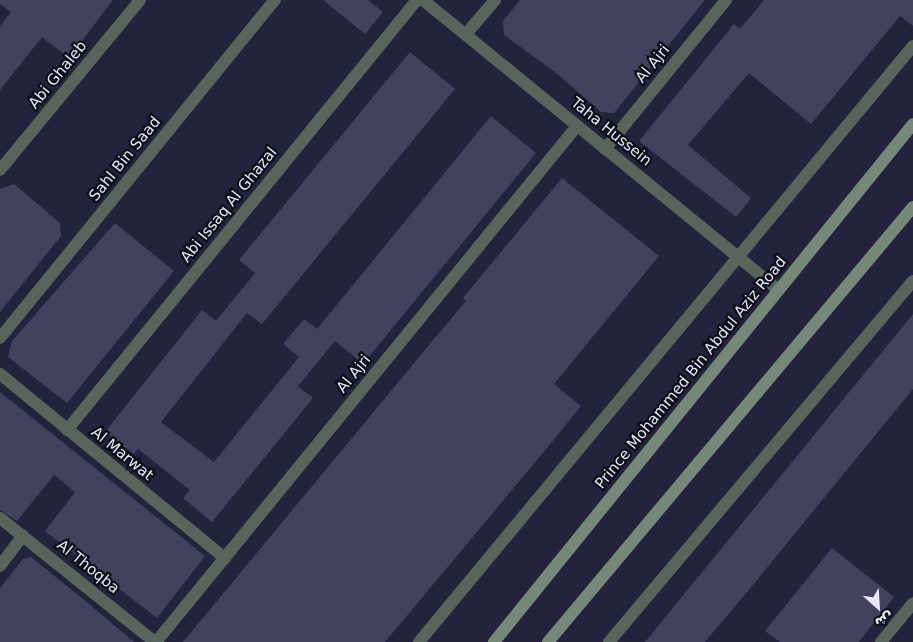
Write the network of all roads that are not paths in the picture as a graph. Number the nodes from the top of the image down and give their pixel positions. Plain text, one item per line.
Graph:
1 (140, 0) edge
2 (275, 0) edge
3 (417, 0) edge
4 (423, 0) edge
5 (495, 0) edge
6 (726, 0) edge
7 (466, 34) junction
8 (913, 46) edge
9 (913, 124) edge
10 (577, 126) junction
11 (605, 149) junction
12 (0, 170) edge
13 (913, 207) edge
14 (739, 258) junction
15 (913, 281) edge
16 (779, 290) junction
17 (0, 338) edge
18 (0, 374) edge
19 (67, 430) junction
20 (0, 518) edge
21 (23, 536) junction
22 (224, 558) junction
23 (0, 566) edge
24 (913, 603) edge
25 (156, 642) edge
26 (418, 642) edge
27 (494, 642) edge
28 (548, 642) edge
29 (609, 642) edge
30 (881, 642) edge

1 - 12 street, Abi Ghaleb
2 - 17 street, Sahl Bin Saad
3 - 19 street, Abi Issaq Al Ghazal
4 - 7 street, Taha Hussein
5 - 7 street
6 - 11 street, Al Ajri
7 - 10 street, Taha Hussein
8 - 14 street
9 - 16 main road, Prince Mohammed Bin Abdul Aziz Road
10 - 11 street, Taha Hussein
10 - 22 street, Al Ajri
11 - 14 street, Taha Hussein
13 - 28 main road
14 - 16 street, Taha Hussein
14 - 26 street
15 - 29 street
16 - 27 main road, Prince Mohammed Bin Abdul Aziz Road
18 - 19 street, Al Marwat
19 - 22 street, Al Marwat
20 - 21 street, Al Thoqba
21 - 23 street
21 - 25 street, Al Thoqba
22 - 25 street, Al Ajri
24 - 30 street

